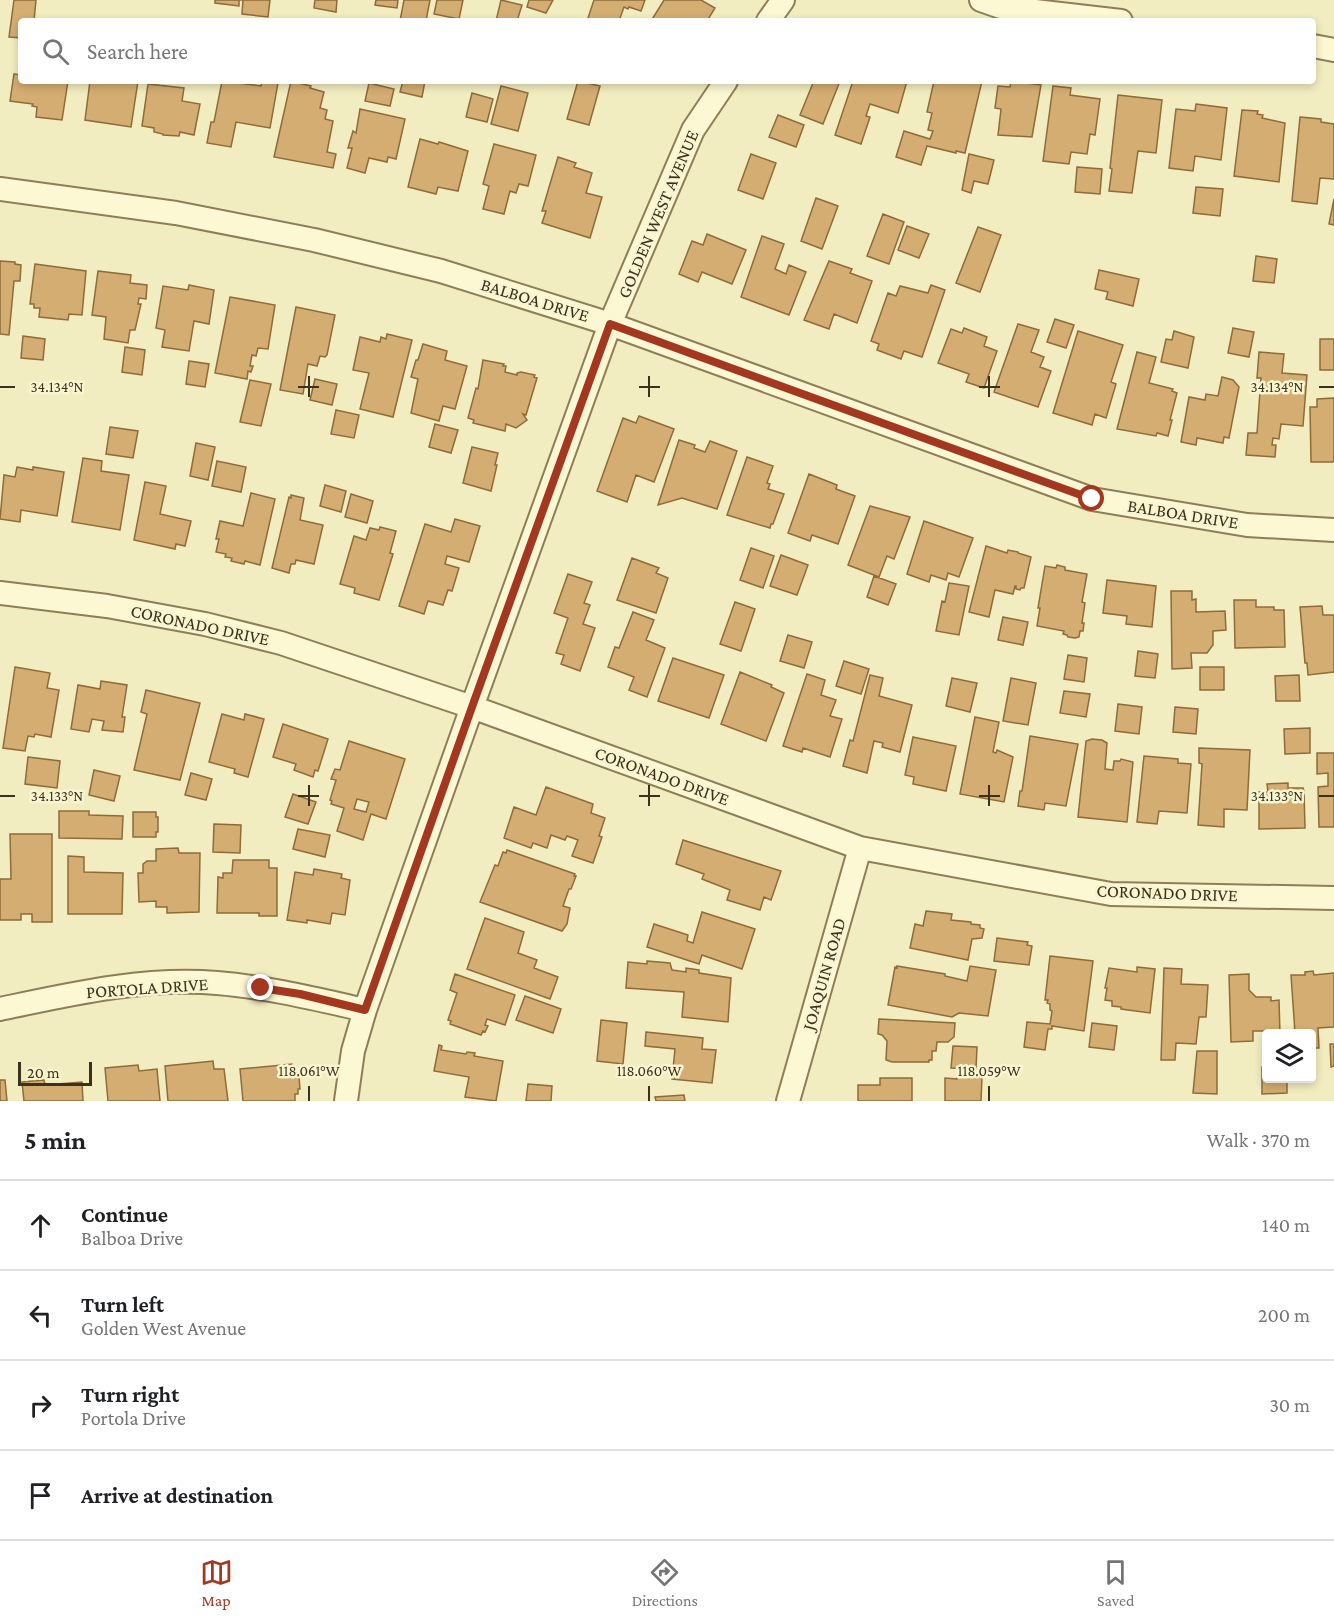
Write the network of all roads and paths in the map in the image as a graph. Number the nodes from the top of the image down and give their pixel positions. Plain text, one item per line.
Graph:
1 (783, 0) edge
2 (981, 0) edge
3 (770, 18) edge
4 (1095, 18) edge
5 (1316, 47) edge
6 (1334, 50) edge
7 (724, 84) edge
8 (0, 189) edge
9 (610, 324) junction
10 (1334, 530) edge
11 (0, 592) edge
12 (472, 707) junction
13 (860, 848) junction
14 (1334, 898) edge
15 (0, 1009) edge
16 (365, 1010) junction
17 (346, 1101) edge
18 (788, 1101) edge

1 - 3 street
2 - 4 street
5 - 6 street
7 - 9 street, GOLDEN WEST AVENUE
8 - 9 street, BALBOA DRIVE
9 - 10 street, BALBOA DRIVE
9 - 12 street, GOLDEN WEST AVENUE
11 - 12 street, CORONADO DRIVE
12 - 13 street, CORONADO DRIVE
12 - 16 street, GOLDEN WEST AVENUE
13 - 14 street, CORONADO DRIVE
13 - 18 street, JOAQUIN ROAD
15 - 16 street, PORTOLA DRIVE
16 - 17 street, GOLDEN WEST AVENUE

